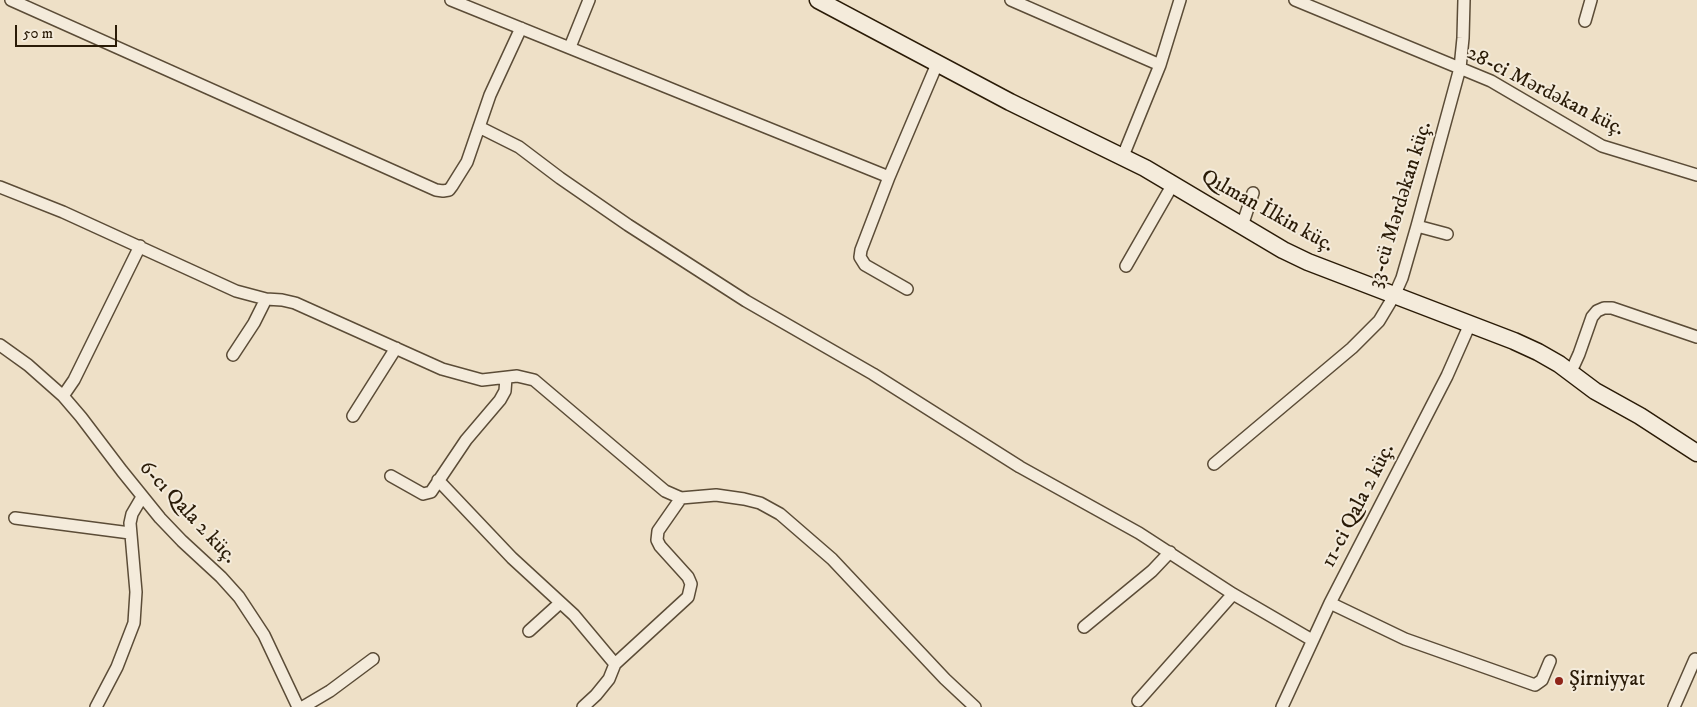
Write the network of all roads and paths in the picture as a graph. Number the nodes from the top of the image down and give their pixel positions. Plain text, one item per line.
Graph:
1 (11, 0) edge
2 (450, 0) edge
3 (589, 0) edge
4 (818, 0) edge
5 (1011, 0) edge
6 (1180, 0) edge
7 (1295, 0) edge
8 (1464, 0) edge
9 (1591, 0) edge
10 (1586, 21) dead end
11 (520, 28) junction
12 (570, 47) junction
13 (937, 64) junction
14 (1160, 65) junction
15 (1460, 68) junction
16 (479, 127) junction
17 (1123, 156) junction
18 (1697, 175) edge
19 (889, 177) junction
20 (1173, 184) junction
21 (0, 188) edge
22 (1253, 193) dead end
23 (1242, 226) junction
24 (1417, 226) junction
25 (1447, 234) dead end
26 (140, 246) junction
27 (1126, 266) dead end
28 (907, 289) dead end
29 (1394, 296) junction
30 (266, 299) junction
31 (1470, 324) junction
32 (1697, 337) edge
33 (0, 345) edge
34 (396, 348) junction
35 (233, 355) dead end
36 (1568, 371) junction
37 (506, 378) junction
38 (63, 396) junction
39 (352, 416) dead end
40 (1697, 453) edge
41 (1214, 464) dead end
42 (391, 476) dead end
43 (438, 480) junction
44 (142, 497) junction
45 (681, 498) junction
46 (15, 518) dead end
47 (130, 533) junction
48 (1170, 552) junction
49 (1233, 594) junction
50 (560, 603) junction
51 (1330, 603) junction
52 (1084, 627) dead end
53 (529, 630) dead end
54 (1312, 640) junction
55 (373, 659) dead end
56 (1695, 659) dead end
57 (1550, 661) dead end
58 (615, 664) junction
59 (1138, 701) dead end
60 (96, 707) edge
61 (298, 707) edge
62 (303, 707) edge
63 (583, 707) edge
64 (974, 707) edge
65 (1282, 707) edge
66 (1674, 707) edge

1 - 16 street
2 - 11 street
3 - 12 street
4 - 13 street, Qılman İlkin küç.
5 - 14 street
6 - 14 street
7 - 15 street, 28-ci Mərdəkan küç.
8 - 15 street, 33-cü Mərdəkan küç.
9 - 10 street
11 - 12 street
11 - 16 street
12 - 19 street
13 - 17 street, Qılman İlkin küç.
13 - 19 street
14 - 17 street
15 - 18 street, 28-ci Mərdəkan küç.
15 - 24 street, 33-cü Mərdəkan küç.
16 - 48 street
17 - 20 street, Qılman İlkin küç.
19 - 28 street
20 - 23 street, Qılman İlkin küç.
20 - 27 street
21 - 26 street
22 - 23 street
23 - 29 street, Qılman İlkin küç.
24 - 25 street
24 - 29 street, 33-cü Mərdəkan küç.
26 - 30 street
26 - 38 street
29 - 31 street, Qılman İlkin küç.
29 - 41 street, 33-cü Mərdəkan küç.
30 - 34 street
30 - 35 street
31 - 36 street, Qılman İlkin küç.
31 - 51 street, 11-ci Qala 2 küç.
32 - 36 street
33 - 38 street, 6-cı Qala 2 küç.
34 - 37 street
34 - 39 street
36 - 40 street, Qılman İlkin küç.
37 - 43 street
37 - 45 street
38 - 44 street, 6-cı Qala 2 küç.
42 - 43 street
43 - 50 street
44 - 47 street
44 - 61 street, 6-cı Qala 2 küç.
45 - 58 street
45 - 64 street
46 - 47 street
47 - 60 street
48 - 49 street
48 - 52 street
49 - 54 street
49 - 59 street
50 - 53 street
50 - 58 street
51 - 54 street, 11-ci Qala 2 küç.
51 - 57 street
54 - 65 street, 11-ci Qala 2 küç.
55 - 62 street
56 - 66 street
58 - 63 street

